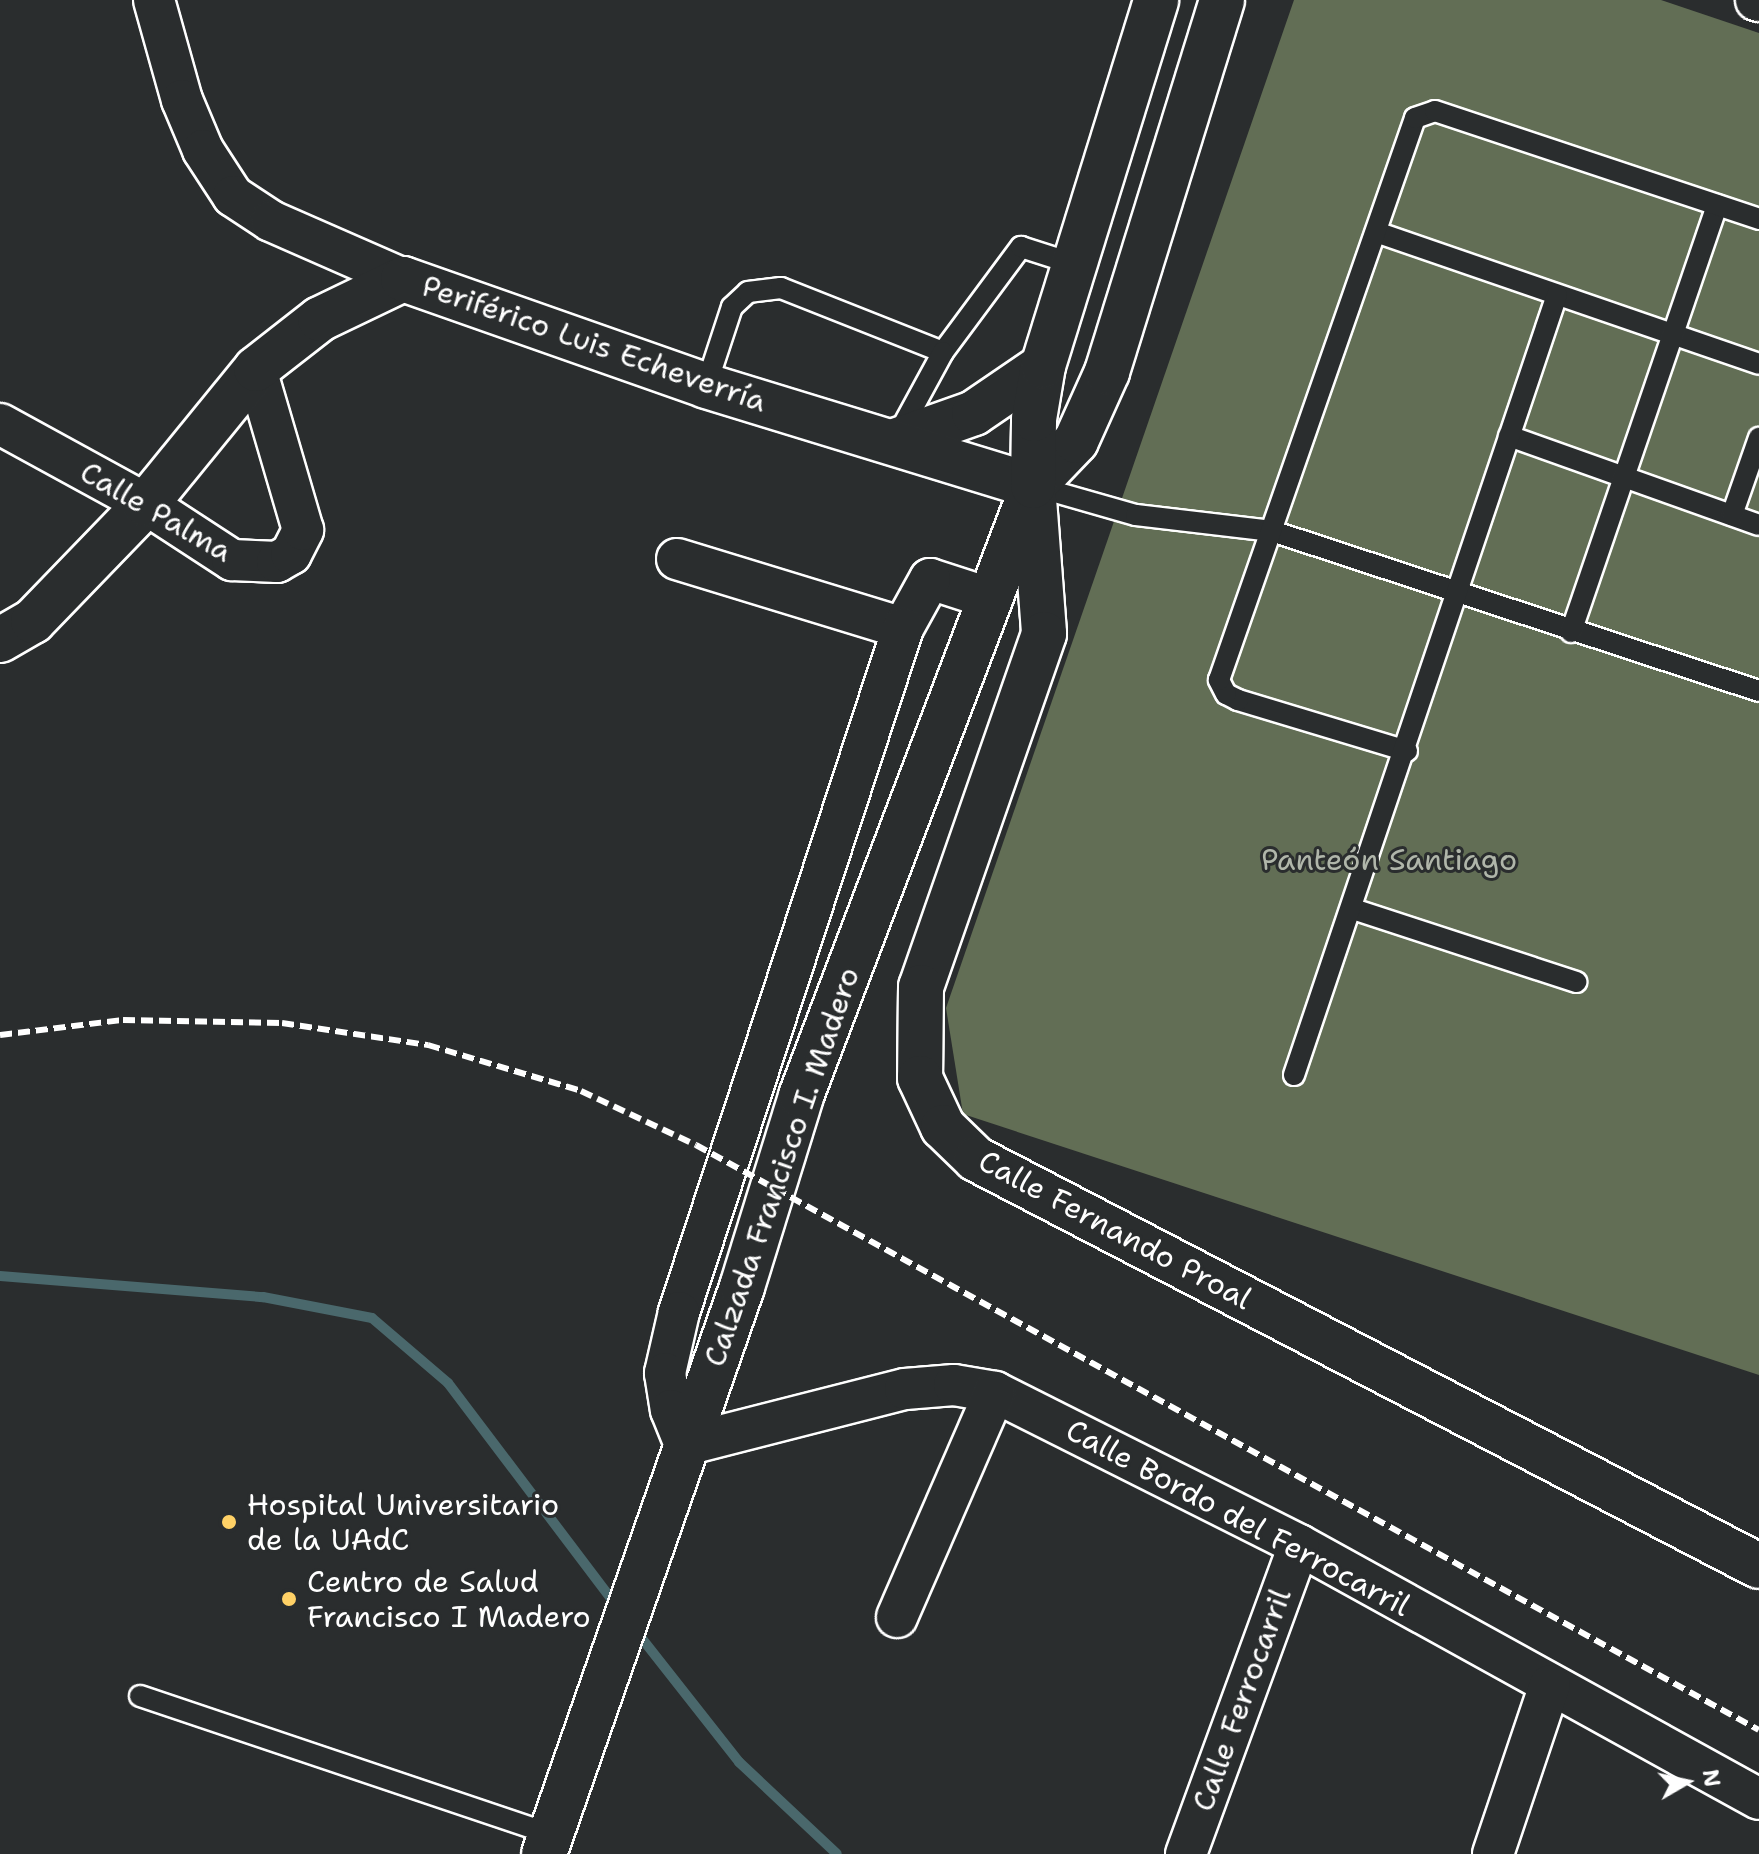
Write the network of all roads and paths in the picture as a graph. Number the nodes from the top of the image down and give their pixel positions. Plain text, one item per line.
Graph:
1 (154, 0) edge
2 (1156, 0) edge
3 (1222, 0) edge
4 (1717, 205) junction
5 (1759, 219) edge
6 (1376, 232) junction
7 (1077, 265) junction
8 (403, 279) junction
9 (1557, 295) junction
10 (1671, 334) junction
11 (943, 352) junction
12 (1759, 364) edge
13 (1043, 366) junction
14 (256, 369) junction
15 (706, 386) junction
16 (0, 424) edge
17 (1509, 436) junction
18 (1759, 438) edge
19 (895, 441) junction
20 (1623, 476) junction
21 (1033, 486) junction
22 (146, 504) junction
23 (1732, 515) junction
24 (1759, 525) edge
25 (1272, 531) junction
26 (677, 559) dead end
27 (1459, 597) junction
28 (992, 599) junction
29 (903, 628) junction
30 (1571, 632) junction
31 (0, 640) edge
32 (1759, 691) edge
33 (1407, 751) junction
34 (1353, 909) junction
35 (1576, 982) dead end
36 (1294, 1075) dead end
37 (995, 1392) junction
38 (685, 1445) junction
39 (1299, 1545) junction
40 (1759, 1566) edge
41 (897, 1617) dead end
42 (1550, 1685) junction
43 (140, 1696) dead end
44 (1759, 1799) edge
45 (548, 1844) edge
46 (1186, 1854) edge
47 (1493, 1854) edge

1 - 8 street
2 - 7 main road, Calzada Francisco I. Madero
3 - 21 main road, Calzada Francisco I. Madero
4 - 5 lane
4 - 6 lane
4 - 10 lane
6 - 9 lane
6 - 25 lane
7 - 11 lane
7 - 13 main road, Calzada Francisco I. Madero
8 - 14 main road, Periférico Luis Echeverría
8 - 15 main road, Periférico Luis Echeverría
9 - 10 lane
9 - 17 lane
10 - 12 lane
10 - 20 lane
11 - 15 lane
11 - 19 lane
13 - 19 main road
13 - 21 main road, Calzada Francisco I. Madero
14 - 22 main road, Periférico Luis Echeverría
14 - 22 street, Calle Palma
15 - 19 main road, Periférico Luis Echeverría
16 - 22 street, Calle Palma
17 - 20 lane
17 - 27 lane
18 - 23 lane
19 - 21 main road, Periférico Luis Echeverría
20 - 23 lane
20 - 30 lane
21 - 25 lane
21 - 28 main road, Calzada Francisco I. Madero
21 - 40 main road, Calle Fernando Proal
22 - 31 main road, Periférico Luis Echeverría
23 - 24 lane
25 - 27 lane
25 - 33 lane
26 - 29 street
27 - 30 lane
27 - 33 lane
28 - 29 street
28 - 38 main road, Calzada Francisco I. Madero
29 - 38 street
30 - 32 lane
33 - 34 lane
34 - 35 lane
34 - 36 lane
37 - 38 street, Calle Bordo del Ferrocarril
37 - 39 street, Calle Bordo del Ferrocarril
37 - 41 street
38 - 45 main road, Calzada Francisco I. Madero
39 - 42 street, Calle Bordo del Ferrocarril
39 - 46 street, Calle Ferrocarril
42 - 44 street, Calle Bordo del Ferrocarril
42 - 47 street
43 - 45 lane

